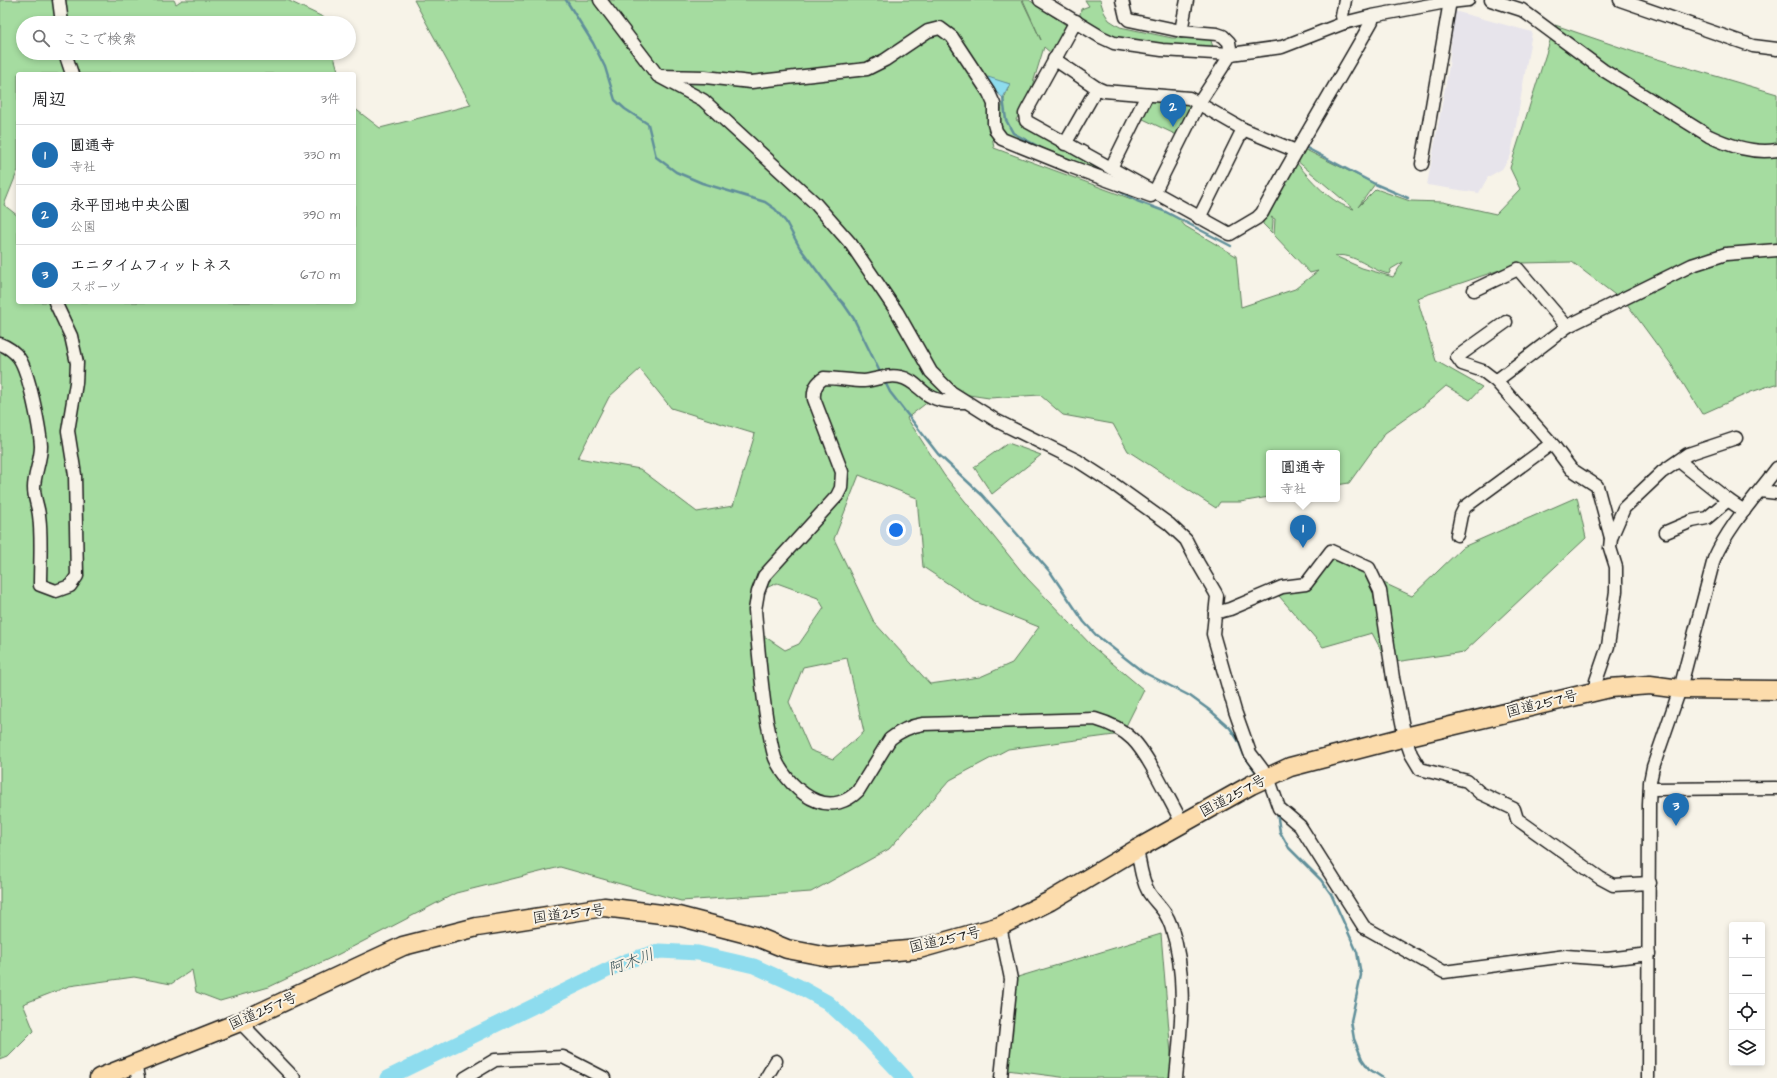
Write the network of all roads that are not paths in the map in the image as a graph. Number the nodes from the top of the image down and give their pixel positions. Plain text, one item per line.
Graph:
1 (59, 0) edge
2 (600, 0) edge
3 (1040, 0) edge
4 (1122, 0) edge
5 (1187, 0) edge
6 (1345, 0) edge
7 (1468, 0) edge
8 (1491, 0) edge
9 (1620, 0) edge
10 (1448, 1) edge
11 (1521, 5) edge
12 (61, 16) edge
13 (1372, 16) junction
14 (1076, 21) junction
15 (1344, 24) junction
16 (1181, 32) junction
17 (1777, 49) edge
18 (1231, 54) junction
19 (1054, 59) junction
20 (67, 60) edge
21 (71, 72) edge
22 (658, 76) junction
23 (1097, 88) junction
24 (1147, 95) junction
25 (1198, 104) junction
26 (1243, 129) junction
27 (1065, 144) junction
28 (1777, 150) edge
29 (1296, 151) junction
30 (1422, 164) dead end
31 (1111, 168) junction
32 (1154, 193) junction
33 (1200, 218) junction
34 (1777, 250) edge
35 (1474, 290) dead end
36 (56, 304) edge
37 (1506, 322) dead end
38 (1568, 326) junction
39 (0, 344) edge
40 (1496, 381) junction
41 (964, 402) junction
42 (1736, 438) dead end
43 (1551, 444) junction
44 (1679, 461) junction
45 (1777, 468) edge
46 (1760, 491) junction
47 (1777, 493) edge
48 (1728, 500) junction
49 (1744, 511) junction
50 (1666, 532) dead end
51 (1457, 535) dead end
52 (1611, 538) junction
53 (1215, 613) junction
54 (1680, 689) junction
55 (1777, 690) edge
56 (1596, 691) junction
57 (1405, 737) junction
58 (1268, 777) junction
59 (1777, 788) edge
60 (1650, 789) junction
61 (1182, 823) junction
62 (1137, 849) junction
63 (1650, 883) junction
64 (1000, 926) junction
65 (1649, 954) junction
66 (240, 1022) junction
67 (776, 1061) dead end
68 (136, 1071) edge
69 (99, 1078) edge
70 (294, 1078) edge
71 (465, 1078) edge
72 (604, 1078) edge
73 (766, 1078) edge
74 (1001, 1078) edge
75 (1176, 1078) edge
76 (1648, 1078) edge

1 - 12 street
2 - 22 street
3 - 14 street
4 - 16 street
5 - 16 street
6 - 15 street
7 - 10 street
8 - 11 street
9 - 17 street
10 - 13 street
10 - 30 street
11 - 28 street
13 - 15 street
13 - 29 street
14 - 18 street
14 - 19 street
15 - 18 street
16 - 18 street
18 - 25 street
19 - 23 street
19 - 27 street
20 - 21 street
22 - 32 street
22 - 41 street
23 - 24 street
23 - 27 street
24 - 25 street
24 - 31 street
25 - 26 street
25 - 32 street
26 - 29 street
26 - 33 street
27 - 31 street
29 - 33 street
31 - 32 street
32 - 33 street
34 - 38 street
35 - 38 street
36 - 39 street
37 - 40 street
38 - 40 street
40 - 43 street
41 - 53 street
41 - 61 street
42 - 44 street
43 - 51 street
43 - 52 street
44 - 48 street
44 - 52 street
45 - 46 street
46 - 47 street
46 - 49 street
48 - 49 street
48 - 50 street
49 - 54 street
52 - 56 street
53 - 57 street
53 - 58 street
54 - 55 highway, 国道257号
54 - 56 highway, 国道257号
54 - 60 street
56 - 57 highway, 国道257号
57 - 58 highway, 国道257号
57 - 63 street
58 - 61 highway, 国道257号
58 - 65 street
59 - 60 street
60 - 63 street
61 - 62 highway, 国道257号
62 - 64 highway, 国道257号
62 - 75 street
63 - 65 street
64 - 66 highway, 国道257号
64 - 74 street
65 - 76 street
66 - 68 highway, 国道257号
66 - 70 street
67 - 73 street
68 - 69 highway, 国道257号
71 - 72 street

